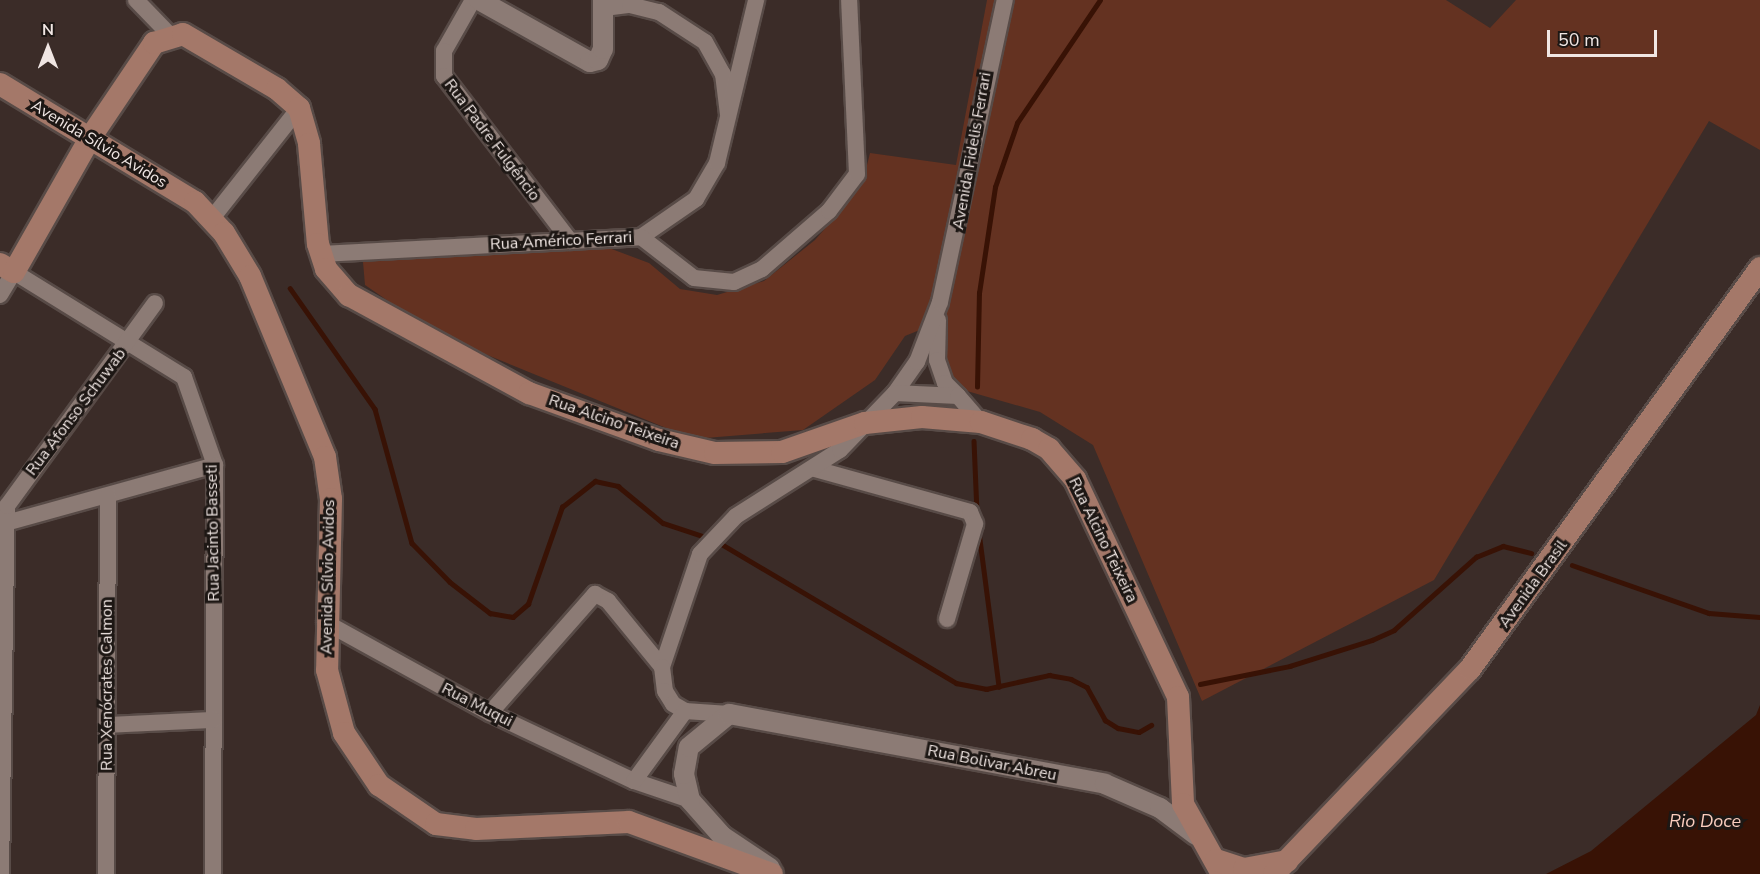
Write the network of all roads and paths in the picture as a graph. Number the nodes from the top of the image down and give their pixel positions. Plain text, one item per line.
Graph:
1 (136, 0) edge
2 (473, 0) edge
3 (479, 0) edge
4 (756, 0) edge
5 (849, 0) edge
6 (1005, 0) edge
7 (630, 2) edge
8 (603, 4) edge
9 (169, 34) junction
10 (0, 84) edge
11 (299, 108) junction
12 (729, 124) junction
13 (90, 138) junction
14 (213, 218) junction
15 (641, 237) junction
16 (570, 242) junction
17 (321, 254) junction
18 (7, 268) edge
19 (1760, 268) edge
20 (0, 295) edge
21 (940, 302) junction
22 (155, 303) dead end
23 (129, 341) junction
24 (895, 393) junction
25 (958, 396) junction
26 (981, 422) junction
27 (865, 423) junction
28 (215, 465) junction
29 (816, 469) junction
30 (108, 496) junction
31 (6, 523) junction
32 (947, 619) dead end
33 (325, 622) junction
34 (662, 667) junction
35 (2, 699) edge
36 (490, 713) junction
37 (729, 714) junction
38 (682, 718) junction
39 (214, 720) junction
40 (107, 725) junction
41 (689, 747) junction
42 (634, 781) junction
43 (690, 800) junction
44 (1196, 835) junction
45 (1219, 867) edge
46 (1280, 868) edge
47 (216, 871) edge
48 (1, 874) edge
49 (106, 874) edge
50 (772, 874) edge
51 (779, 874) edge

1 - 9 street
2 - 16 street, Rua Padre Fulgêncio
3 - 8 street
4 - 12 street
5 - 15 street, Rua Américo Ferrari
6 - 21 street, Avenida Fidelis Ferrari
7 - 8 street
7 - 12 street
9 - 11 main road
9 - 13 main road
10 - 13 main road, Avenida Sílvio Avidos
11 - 14 street
11 - 17 main road, Rua Alcino Teixeira
12 - 15 street
13 - 14 main road, Avenida Sílvio Avidos
13 - 18 main road
14 - 33 main road, Avenida Sílvio Avidos
15 - 16 street, Rua Américo Ferrari
16 - 17 street, Rua Américo Ferrari
17 - 27 main road, Rua Alcino Teixeira
18 - 20 street
18 - 23 street, Rua Jacinto Basseti
19 - 46 main road, Avenida Brasil
21 - 24 street, Avenida Fidelis Ferrari
21 - 25 street, Avenida Fidelis Ferrari
22 - 23 street, Rua Afonso Schuwab
23 - 28 street, Rua Jacinto Basseti
23 - 31 street, Rua Afonso Schuwab
24 - 25 street
24 - 27 street, Avenida Fidelis Ferrari
25 - 26 street, Avenida Fidelis Ferrari
26 - 27 main road, Rua Alcino Teixeira
26 - 44 main road, Rua Alcino Teixeira
27 - 29 street, Avenida Fidelis Ferrari
28 - 30 street
28 - 39 street, Rua Jacinto Basseti
29 - 32 street
29 - 34 street, Avenida Fidelis Ferrari
30 - 31 street
30 - 40 street, Rua Xenócrates Calmon
31 - 35 street, Rua Afonso Schuwab
33 - 36 street, Rua Muqui
33 - 50 main road, Avenida Sílvio Avidos
34 - 36 street
34 - 38 street
35 - 48 street, Rua Afonso Schuwab
36 - 42 street, Rua Muqui
37 - 38 street
37 - 41 street
37 - 44 street, Rua Bolivar Abreu
38 - 41 street
38 - 42 street
39 - 40 street
39 - 47 street, Rua Jacinto Basseti
40 - 49 street, Rua Xenócrates Calmon
41 - 43 street
42 - 43 street, Rua Muqui
43 - 51 street
44 - 45 main road, Rua Bolivar Abreu
45 - 46 main road

